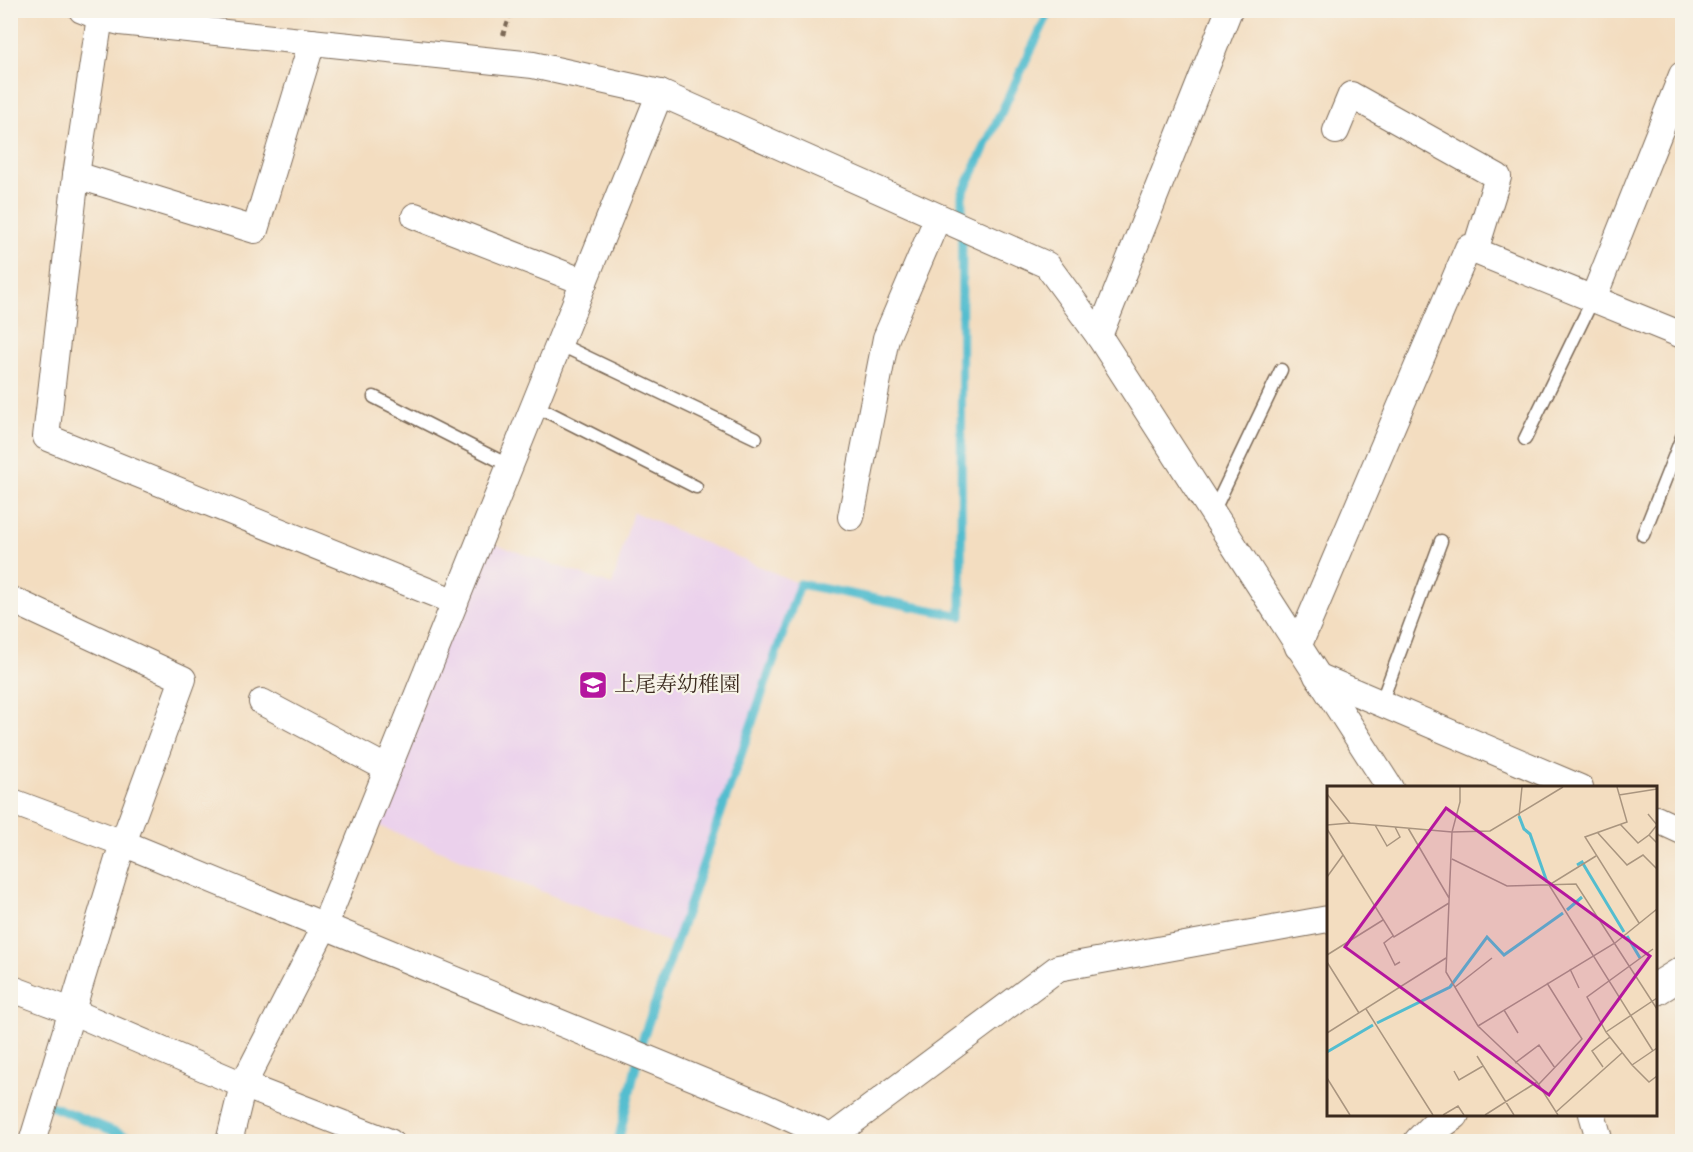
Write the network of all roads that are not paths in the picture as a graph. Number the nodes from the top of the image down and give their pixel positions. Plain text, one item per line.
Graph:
1 (1230, 10) edge
2 (106, 15) edge
3 (312, 42) junction
4 (1683, 75) edge
5 (660, 93) junction
6 (1336, 131) dead end
7 (76, 175) junction
8 (415, 216) dead end
9 (938, 217) junction
10 (1475, 251) junction
11 (584, 282) junction
12 (1593, 299) junction
13 (1683, 335) edge
14 (1099, 336) junction
15 (559, 344) junction
16 (1281, 370) dead end
17 (374, 397) dead end
18 (534, 405) junction
19 (1683, 437) edge
20 (756, 438) dead end
21 (1525, 440) dead end
22 (510, 466) junction
23 (696, 487) dead end
24 (1212, 514) junction
25 (851, 517) dead end
26 (1643, 535) dead end
27 (1441, 541) dead end
28 (10, 599) edge
29 (455, 602) junction
30 (1298, 647) junction
31 (1317, 676) junction
32 (262, 702) dead end
33 (1381, 703) junction
34 (388, 769) junction
35 (1389, 786) edge
36 (1575, 786) edge
37 (10, 801) edge
38 (1657, 819) edge
39 (1683, 831) edge
40 (123, 843) junction
41 (1327, 919) edge
42 (324, 927) junction
43 (1683, 973) edge
44 (10, 988) edge
45 (1657, 988) edge
46 (71, 1011) junction
47 (243, 1085) junction
48 (1450, 1116) edge
49 (1593, 1116) edge
50 (828, 1140) edge
51 (32, 1142) edge
52 (229, 1142) edge
53 (390, 1142) edge
54 (1420, 1142) edge
55 (1600, 1142) edge

1 - 14 street
2 - 3 street
2 - 7 street
3 - 5 street
3 - 7 street
4 - 12 street
5 - 9 street
5 - 11 street
6 - 10 street
7 - 29 street
8 - 11 street
9 - 14 street
9 - 25 street
10 - 12 street
10 - 30 street
11 - 15 street
12 - 13 street
12 - 21 lane
14 - 24 street
15 - 18 street
15 - 20 lane
16 - 24 lane
17 - 22 lane
18 - 22 street
18 - 23 lane
19 - 26 lane
22 - 29 street
24 - 30 street
27 - 33 lane
28 - 40 street
29 - 34 street
30 - 31 street
31 - 33 street
31 - 35 street
32 - 34 street
33 - 36 street
34 - 42 street
37 - 40 street
38 - 39 street
40 - 42 street
40 - 46 street
41 - 50 street
42 - 47 street
42 - 50 street
43 - 45 street
44 - 46 street
46 - 47 street
46 - 51 street
47 - 52 street
47 - 53 street
48 - 54 street
49 - 55 street

